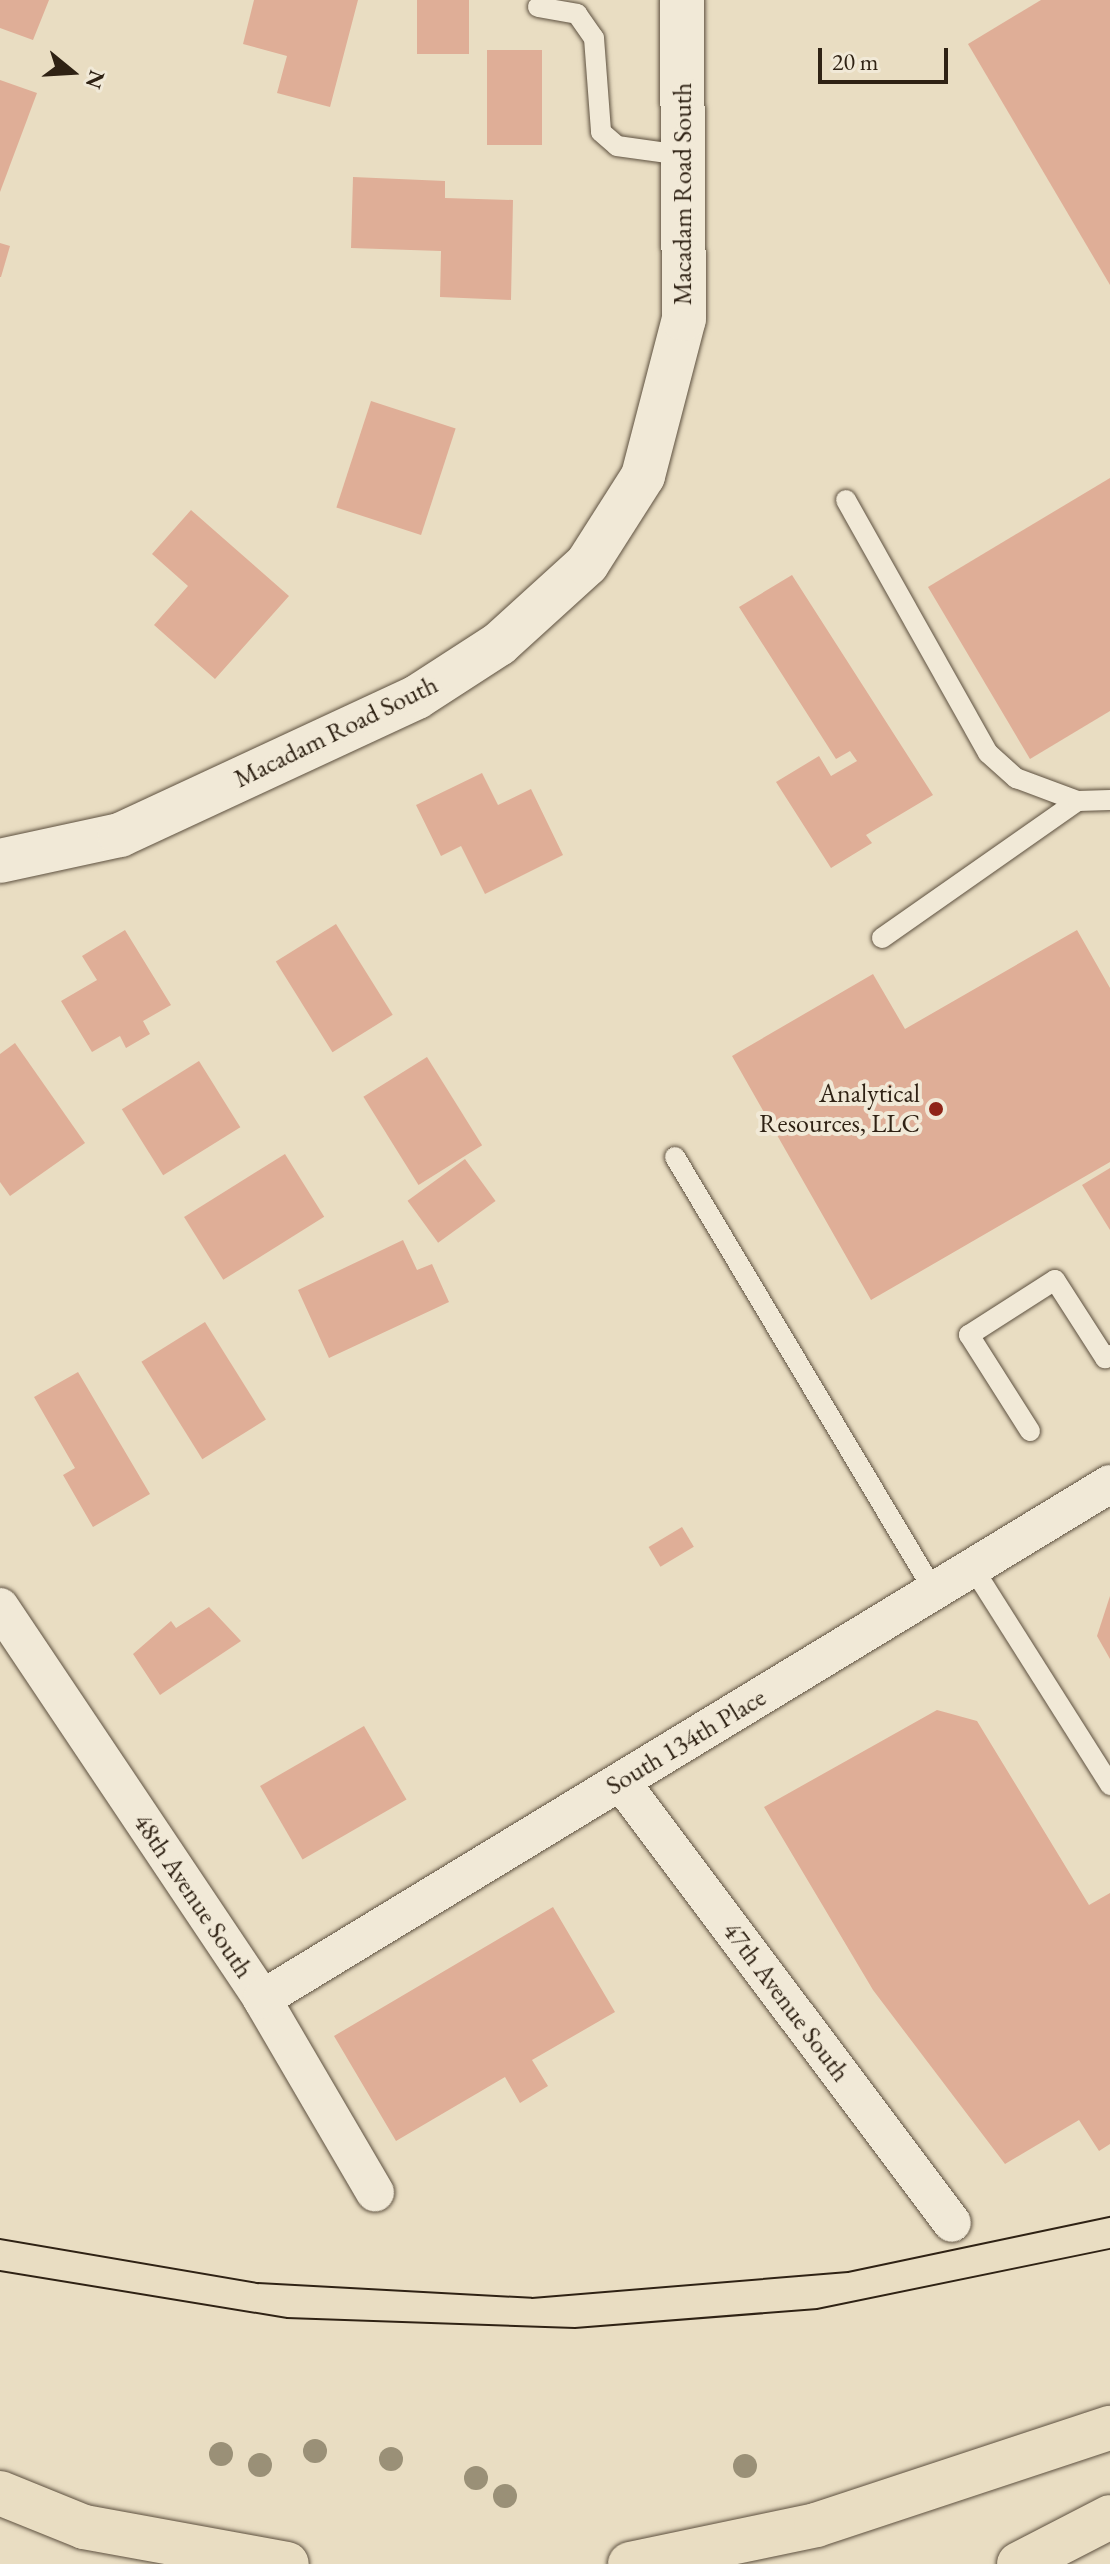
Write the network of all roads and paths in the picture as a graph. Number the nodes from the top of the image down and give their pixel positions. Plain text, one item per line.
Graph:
1 (682, 0) edge
2 (538, 7) dead end
3 (682, 155) junction
4 (846, 500) dead end
5 (1110, 800) edge
6 (1078, 801) junction
7 (0, 861) edge
8 (882, 938) dead end
9 (675, 1157) dead end
10 (1108, 1360) edge
11 (1030, 1431) dead end
12 (1110, 1484) edge
13 (973, 1568) junction
14 (934, 1591) junction
15 (5, 1622) edge
16 (621, 1782) junction
17 (1110, 1785) edge
18 (262, 1999) junction
19 (375, 2192) dead end
20 (952, 2223) dead end
21 (1110, 2428) edge
22 (0, 2493) edge
23 (1110, 2517) edge
24 (287, 2564) edge
25 (630, 2564) edge
26 (1019, 2564) edge

1 - 3 street, Macadam Road South
2 - 3 lane
3 - 7 street, Macadam Road South
4 - 6 lane
5 - 6 lane
6 - 8 lane
9 - 14 lane
10 - 11 lane
12 - 13 street, South 134th Place
13 - 14 street, South 134th Place
13 - 17 lane
14 - 16 street, South 134th Place
15 - 18 street, 48th Avenue South
16 - 18 street, South 134th Place
16 - 20 street, 47th Avenue South
18 - 19 street, 48th Avenue South
21 - 25 highway
22 - 24 highway
23 - 26 highway

